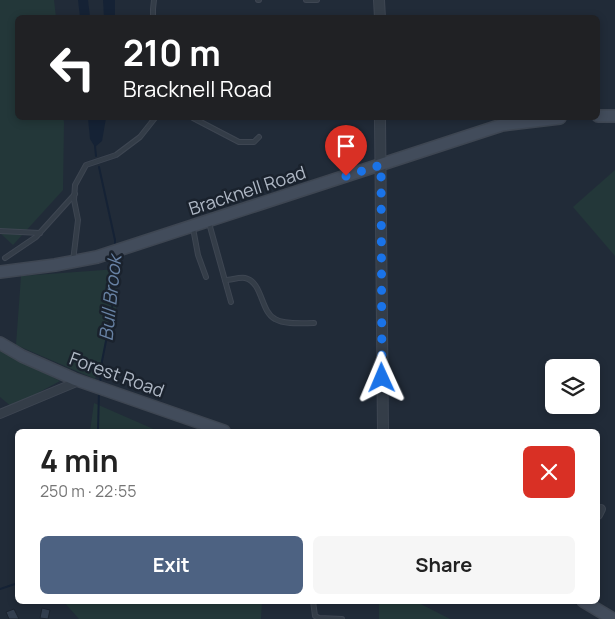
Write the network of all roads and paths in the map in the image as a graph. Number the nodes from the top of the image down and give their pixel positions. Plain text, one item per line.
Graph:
1 (154, 0) edge
2 (306, 0) edge
3 (316, 0) edge
4 (380, 0) edge
5 (153, 15) edge
6 (380, 15) edge
7 (600, 116) edge
8 (615, 116) edge
9 (153, 120) edge
10 (197, 120) edge
11 (380, 120) edge
12 (543, 120) edge
13 (259, 137) dead end
14 (381, 165) junction
15 (75, 194) junction
16 (208, 221) junction
17 (192, 226) junction
18 (0, 230) edge
19 (40, 233) junction
20 (5, 258) dead end
21 (73, 262) junction
22 (0, 272) edge
23 (206, 277) dead end
24 (225, 280) junction
25 (231, 302) dead end
26 (314, 323) dead end
27 (0, 343) edge
28 (79, 381) junction
29 (0, 414) edge
30 (218, 429) edge
31 (383, 429) edge
32 (313, 604) edge
33 (588, 604) edge
34 (342, 619) edge
35 (613, 619) edge

1 - 5 lane
2 - 3 lane
4 - 6 street
7 - 8 main road
9 - 15 lane
10 - 13 lane
11 - 14 street
12 - 14 main road, Bracknell Road
14 - 16 main road, Bracknell Road
14 - 31 street
15 - 19 lane
15 - 21 lane
16 - 17 main road, Bracknell Road
16 - 24 lane
17 - 21 main road, Bracknell Road
17 - 23 lane
18 - 19 lane
19 - 20 lane
21 - 22 main road, Bracknell Road
24 - 25 lane
24 - 26 lane
27 - 28 main road, Forest Road
28 - 29 street
28 - 30 main road, Forest Road
32 - 34 lane
33 - 35 main road

